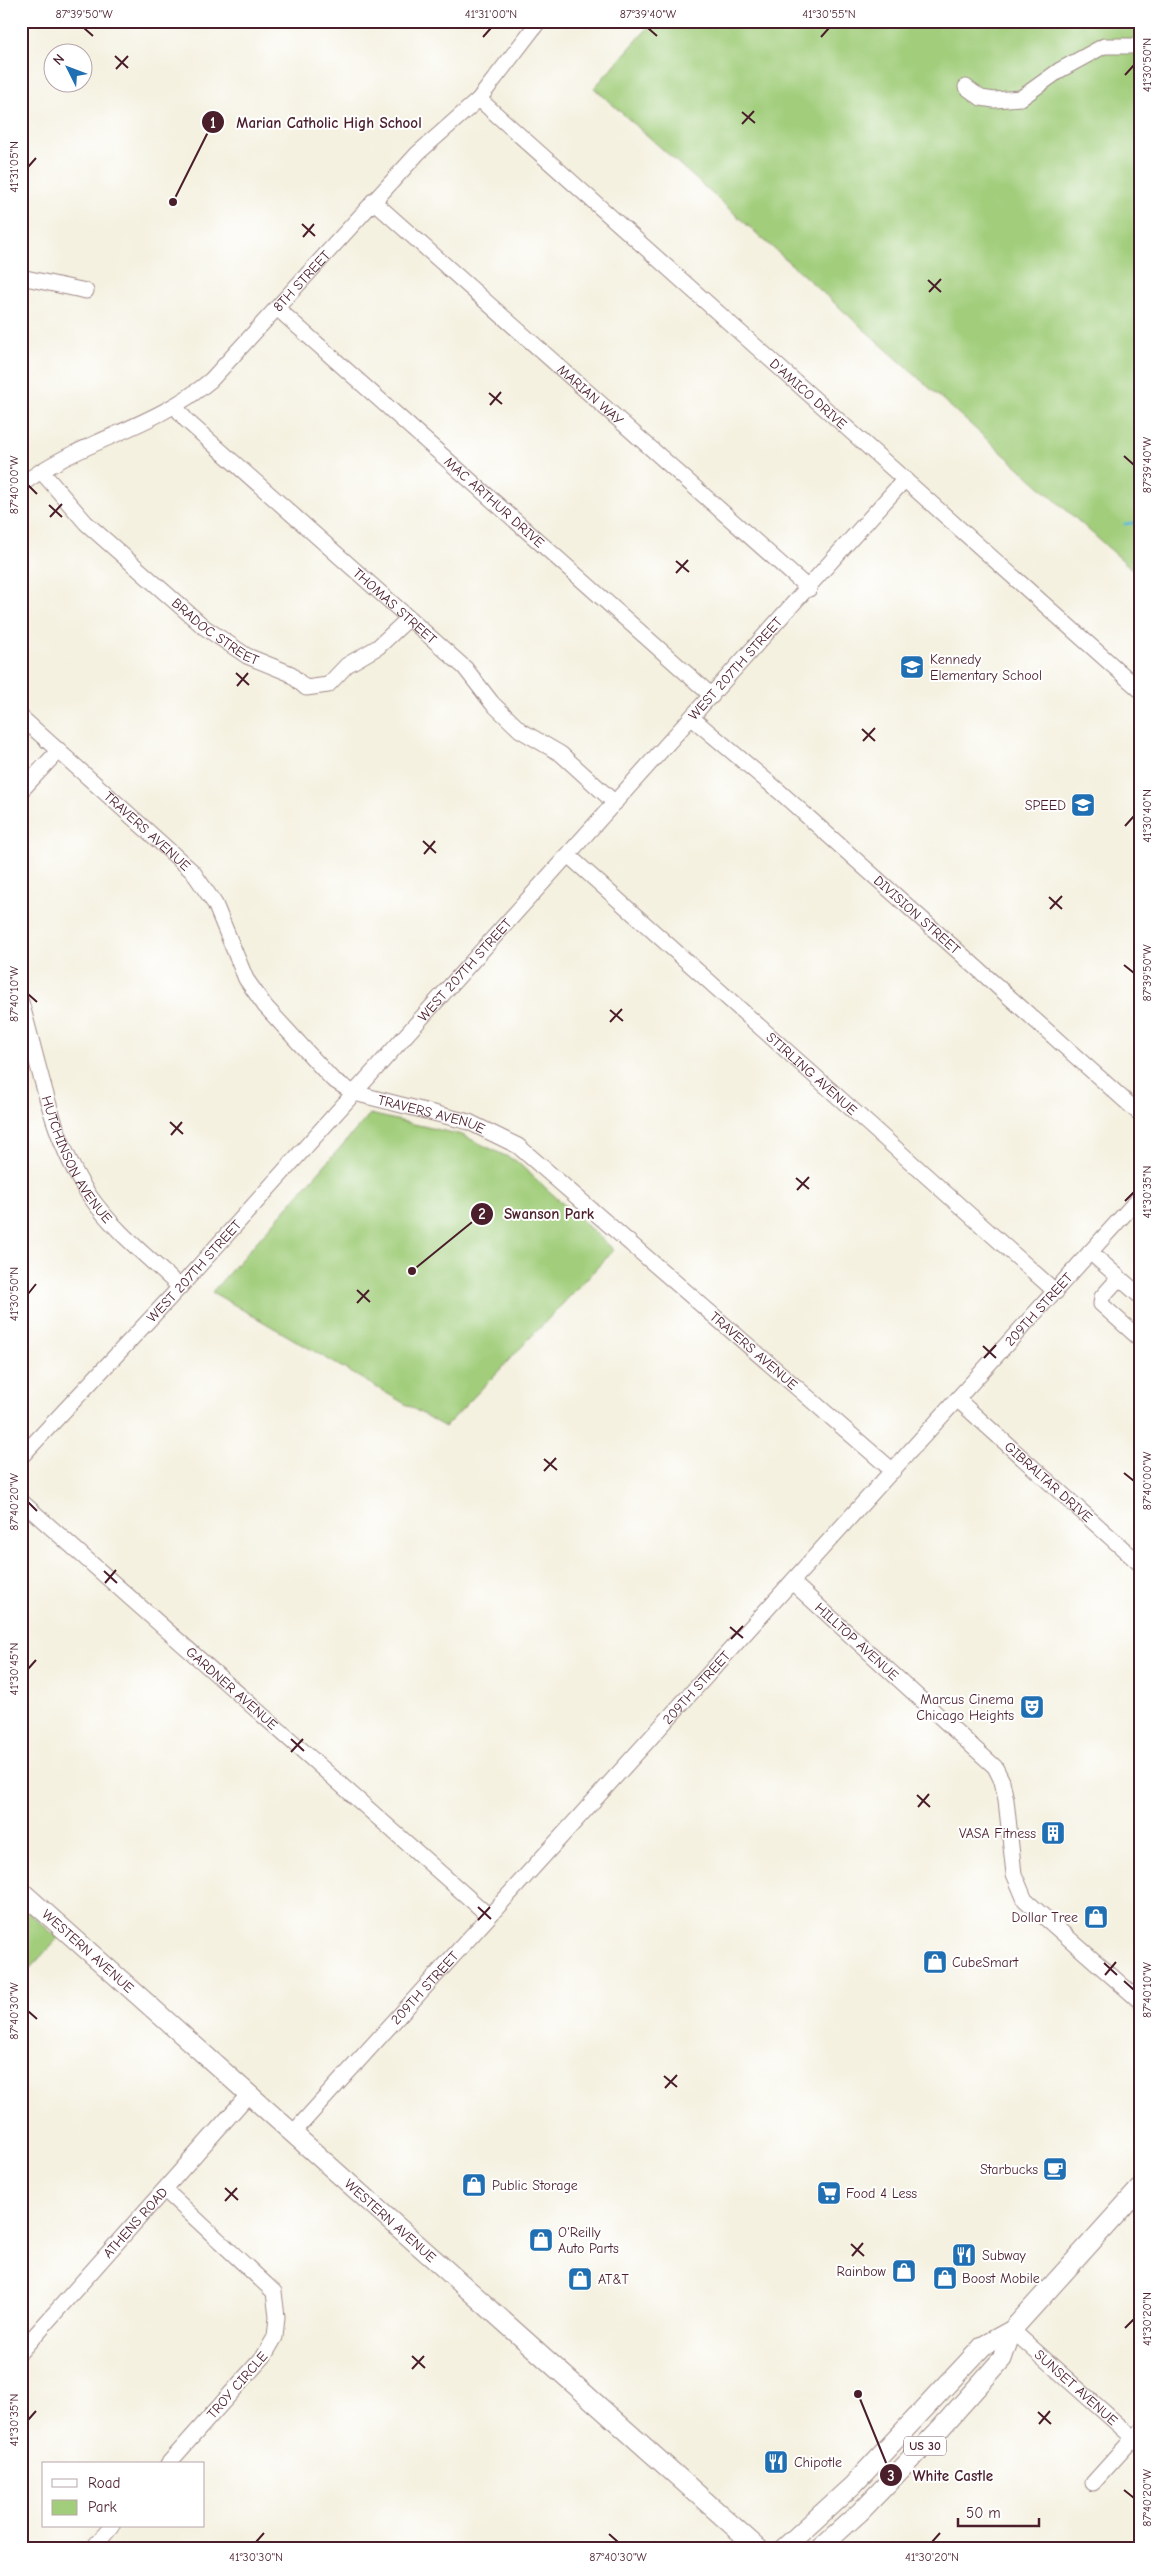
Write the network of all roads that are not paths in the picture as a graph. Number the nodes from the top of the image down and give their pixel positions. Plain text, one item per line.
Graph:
1 (540, 21) edge
2 (1140, 49) edge
3 (966, 87) dead end
4 (479, 99) junction
5 (373, 201) junction
6 (21, 277) edge
7 (86, 291) dead end
8 (278, 308) junction
9 (176, 407) junction
10 (41, 471) junction
11 (905, 480) junction
12 (21, 485) edge
13 (809, 589) junction
14 (409, 618) junction
15 (1140, 690) edge
16 (712, 696) junction
17 (21, 717) edge
18 (692, 718) junction
19 (59, 750) junction
20 (21, 791) edge
21 (615, 803) junction
22 (569, 856) junction
23 (21, 1002) edge
24 (354, 1093) junction
25 (1140, 1114) edge
26 (1140, 1197) edge
27 (1090, 1252) junction
28 (1119, 1278) junction
29 (180, 1287) junction
30 (1056, 1292) junction
31 (1140, 1296) edge
32 (1140, 1339) edge
33 (958, 1400) junction
34 (21, 1457) edge
35 (893, 1471) junction
36 (21, 1500) edge
37 (1140, 1564) edge
38 (792, 1582) junction
39 (21, 1891) edge
40 (489, 1916) junction
41 (1140, 2002) edge
42 (249, 2094) junction
43 (293, 2133) junction
44 (1140, 2188) edge
45 (165, 2190) junction
46 (1012, 2330) junction
47 (21, 2351) edge
48 (1138, 2438) edge
49 (170, 2462) edge
50 (1093, 2483) dead end
51 (110, 2528) edge
52 (92, 2549) edge
53 (759, 2549) edge
54 (783, 2549) edge
55 (819, 2549) edge

1 - 4 street, 8TH STREET
2 - 3 street
4 - 5 street, 8TH STREET
4 - 11 street, D'AMICO DRIVE
5 - 8 street, 8TH STREET
5 - 13 street, MARIAN WAY
6 - 7 street
8 - 9 street, 8TH STREET
8 - 16 street, MAC ARTHUR DRIVE
9 - 10 street, 8TH STREET
9 - 14 street, THOMAS STREET
10 - 12 street, 8TH STREET
10 - 14 street, BRADOC STREET
11 - 13 street, WEST 207TH STREET
11 - 15 street, D'AMICO DRIVE
13 - 16 street, WEST 207TH STREET
14 - 21 street, THOMAS STREET
16 - 18 street, WEST 207TH STREET
17 - 19 street, TRAVERS AVENUE
18 - 21 street, WEST 207TH STREET
18 - 25 street, DIVISION STREET
19 - 20 street
19 - 24 street, TRAVERS AVENUE
21 - 22 street, WEST 207TH STREET
22 - 24 street, WEST 207TH STREET
22 - 30 street, STIRLING AVENUE
23 - 29 street, HUTCHINSON AVENUE
24 - 29 street, WEST 207TH STREET
24 - 35 street, TRAVERS AVENUE
26 - 27 street, 209TH STREET
27 - 28 street
27 - 30 street, 209TH STREET
28 - 31 street
28 - 32 street
29 - 34 street, WEST 207TH STREET
30 - 33 street, 209TH STREET
33 - 35 street, 209TH STREET
33 - 37 street, GIBRALTAR DRIVE
35 - 38 street, 209TH STREET
36 - 40 street, GARDNER AVENUE
38 - 40 street, 209TH STREET
38 - 41 street, HILLTOP AVENUE
39 - 42 main road, WESTERN AVENUE
40 - 43 street, 209TH STREET
42 - 43 main road, WESTERN AVENUE
42 - 45 street, ATHENS ROAD
43 - 53 main road, WESTERN AVENUE
44 - 46 main road, US 30
45 - 47 street, ATHENS ROAD
45 - 49 street, TROY CIRCLE
46 - 48 street, SUNSET AVENUE
46 - 54 main road, US 30
46 - 55 main road, US 30
48 - 50 street
51 - 52 street

